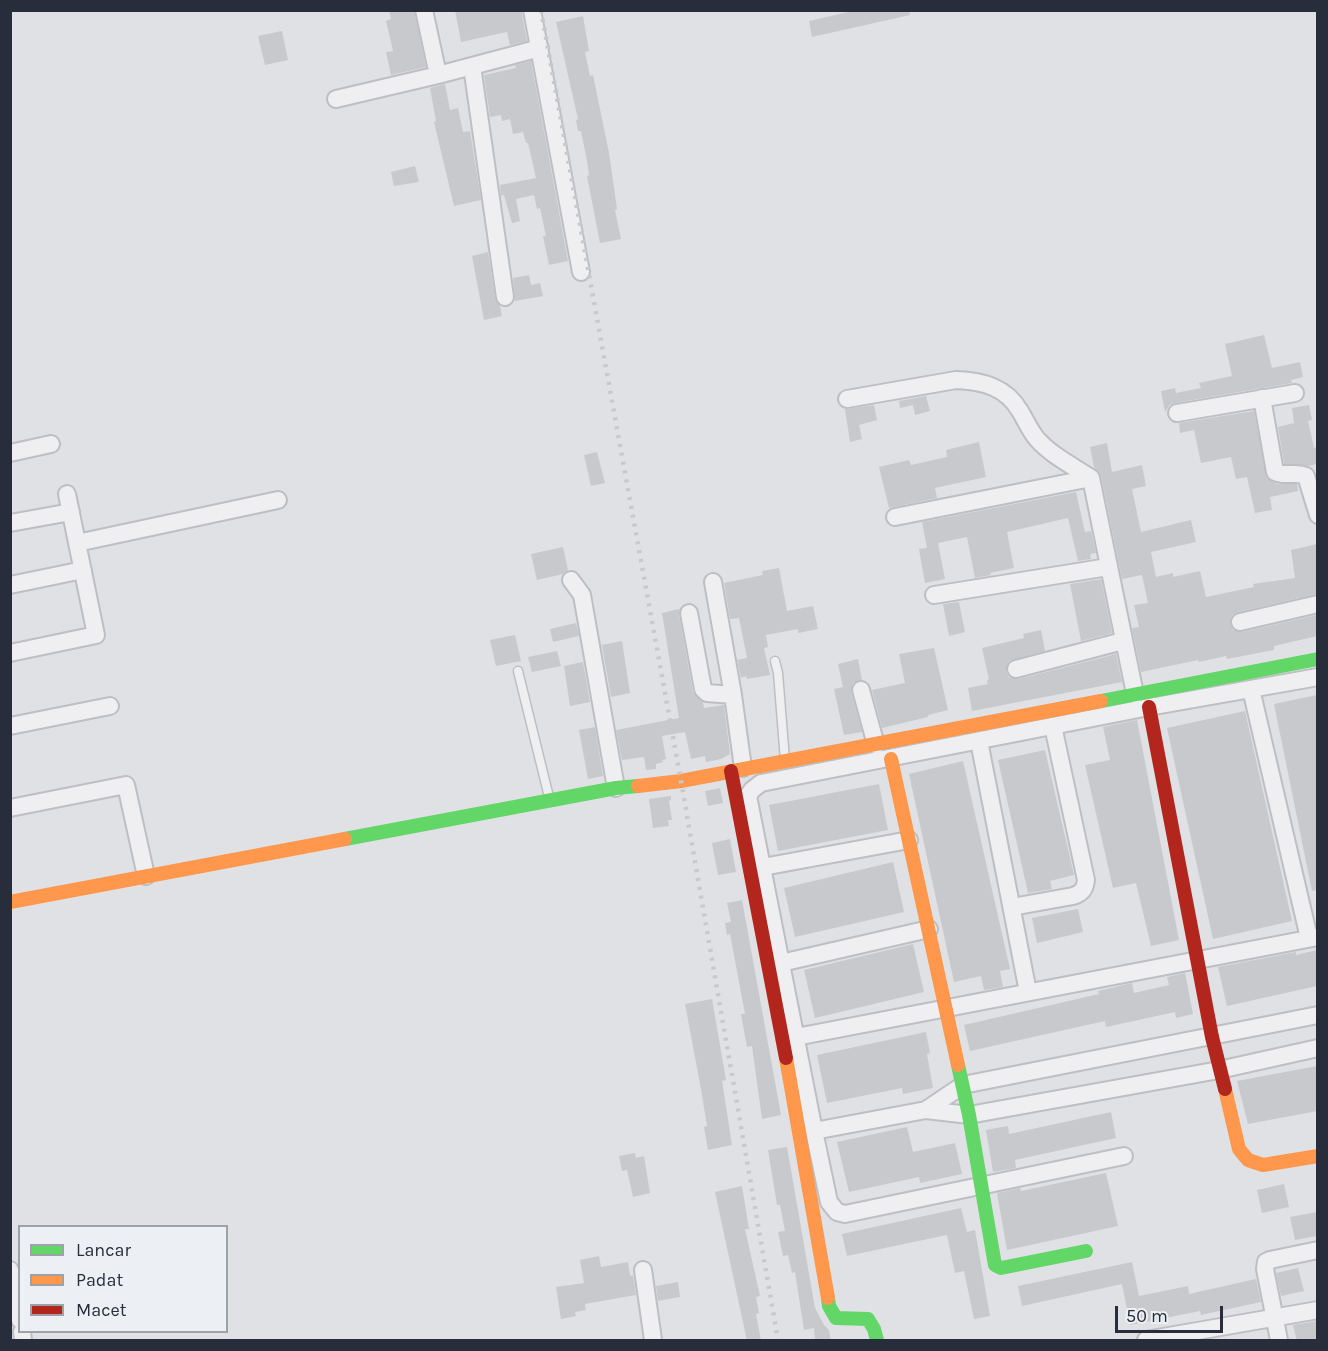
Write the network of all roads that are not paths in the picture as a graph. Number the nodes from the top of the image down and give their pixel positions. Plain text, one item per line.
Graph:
1 (424, 10) edge
2 (532, 10) edge
3 (540, 48) junction
4 (472, 66) junction
5 (438, 75) junction
6 (336, 99) dead end
7 (581, 272) dead end
8 (505, 297) dead end
9 (1295, 393) dead end
10 (1262, 398) junction
11 (847, 399) dead end
12 (1177, 413) dead end
13 (51, 444) dead end
14 (10, 453) edge
15 (1091, 478) junction
16 (1315, 492) edge
17 (67, 494) dead end
18 (278, 501) dead end
19 (71, 512) junction
20 (1317, 515) edge
21 (895, 517) dead end
22 (10, 523) edge
23 (77, 543) junction
24 (1108, 567) junction
25 (83, 570) junction
26 (571, 580) dead end
27 (713, 582) dead end
28 (10, 585) edge
29 (934, 595) dead end
30 (1317, 604) edge
31 (689, 613) dead end
32 (1240, 622) dead end
33 (1123, 641) junction
34 (10, 652) edge
35 (1317, 659) edge
36 (775, 660) dead end
37 (1016, 669) dead end
38 (518, 671) dead end
39 (1317, 677) edge
40 (1251, 689) junction
41 (861, 690) dead end
42 (1136, 694) junction
43 (733, 695) junction
44 (110, 706) dead end
45 (1149, 707) junction
46 (10, 726) edge
47 (1053, 726) junction
48 (979, 741) junction
49 (876, 745) junction
50 (891, 759) junction
51 (785, 761) junction
52 (737, 770) junction
53 (616, 788) junction
54 (550, 801) junction
55 (10, 808) edge
56 (909, 840) junction
57 (763, 867) junction
58 (146, 876) junction
59 (10, 902) edge
60 (1012, 907) junction
61 (929, 929) junction
62 (1313, 938) edge
63 (1196, 960) junction
64 (781, 963) junction
65 (1028, 992) junction
66 (947, 1008) junction
67 (1317, 1015) edge
68 (796, 1037) junction
69 (1212, 1037) junction
70 (1317, 1048) edge
71 (1219, 1070) junction
72 (963, 1085) junction
73 (926, 1110) junction
74 (969, 1115) junction
75 (813, 1131) junction
76 (1125, 1156) dead end
77 (1317, 1156) edge
78 (981, 1184) junction
79 (1317, 1250) edge
80 (1086, 1251) dead end
81 (10, 1270) edge
82 (643, 1270) dead end
83 (18, 1310) edge
84 (1317, 1310) edge
85 (1274, 1317) junction
86 (653, 1341) edge
87 (877, 1341) edge
88 (1146, 1341) edge
89 (1279, 1341) edge

1 - 5 street
2 - 3 street
3 - 4 street
3 - 7 street
4 - 5 street
4 - 8 street
5 - 6 street
9 - 10 street
10 - 12 street
10 - 16 street
11 - 15 street
13 - 14 street
15 - 21 street
15 - 24 street
16 - 20 street
17 - 19 street
18 - 23 street
19 - 22 street
19 - 23 street
23 - 25 street
24 - 29 street
24 - 33 street
25 - 28 street
25 - 34 street
26 - 53 street
27 - 43 street
30 - 32 street
31 - 43 street
33 - 37 street
33 - 42 street
35 - 42 street
36 - 51 lane
38 - 54 lane
39 - 40 street
40 - 45 street
40 - 62 street
41 - 49 street
42 - 49 street
43 - 52 street
44 - 46 street
45 - 47 street
45 - 63 street
47 - 48 street
47 - 60 street
48 - 50 street
48 - 60 street
49 - 51 street
50 - 56 street
50 - 57 street
51 - 52 street
52 - 53 street
52 - 87 street
53 - 54 street
54 - 58 street
55 - 58 street
56 - 57 street
56 - 61 street
57 - 64 street
58 - 59 street
60 - 65 street
61 - 64 street
61 - 66 street
62 - 63 street
63 - 65 street
63 - 69 street
64 - 68 street
65 - 66 street
66 - 68 street
66 - 72 street
67 - 69 street
68 - 75 street
69 - 71 street
69 - 72 street
70 - 71 street
71 - 74 street
71 - 77 street
72 - 73 street
72 - 74 street
73 - 74 street
73 - 75 street
74 - 78 street
75 - 78 street
76 - 78 street
78 - 80 street
79 - 85 street
81 - 83 street
82 - 86 street
84 - 85 street
85 - 88 street
85 - 89 street

